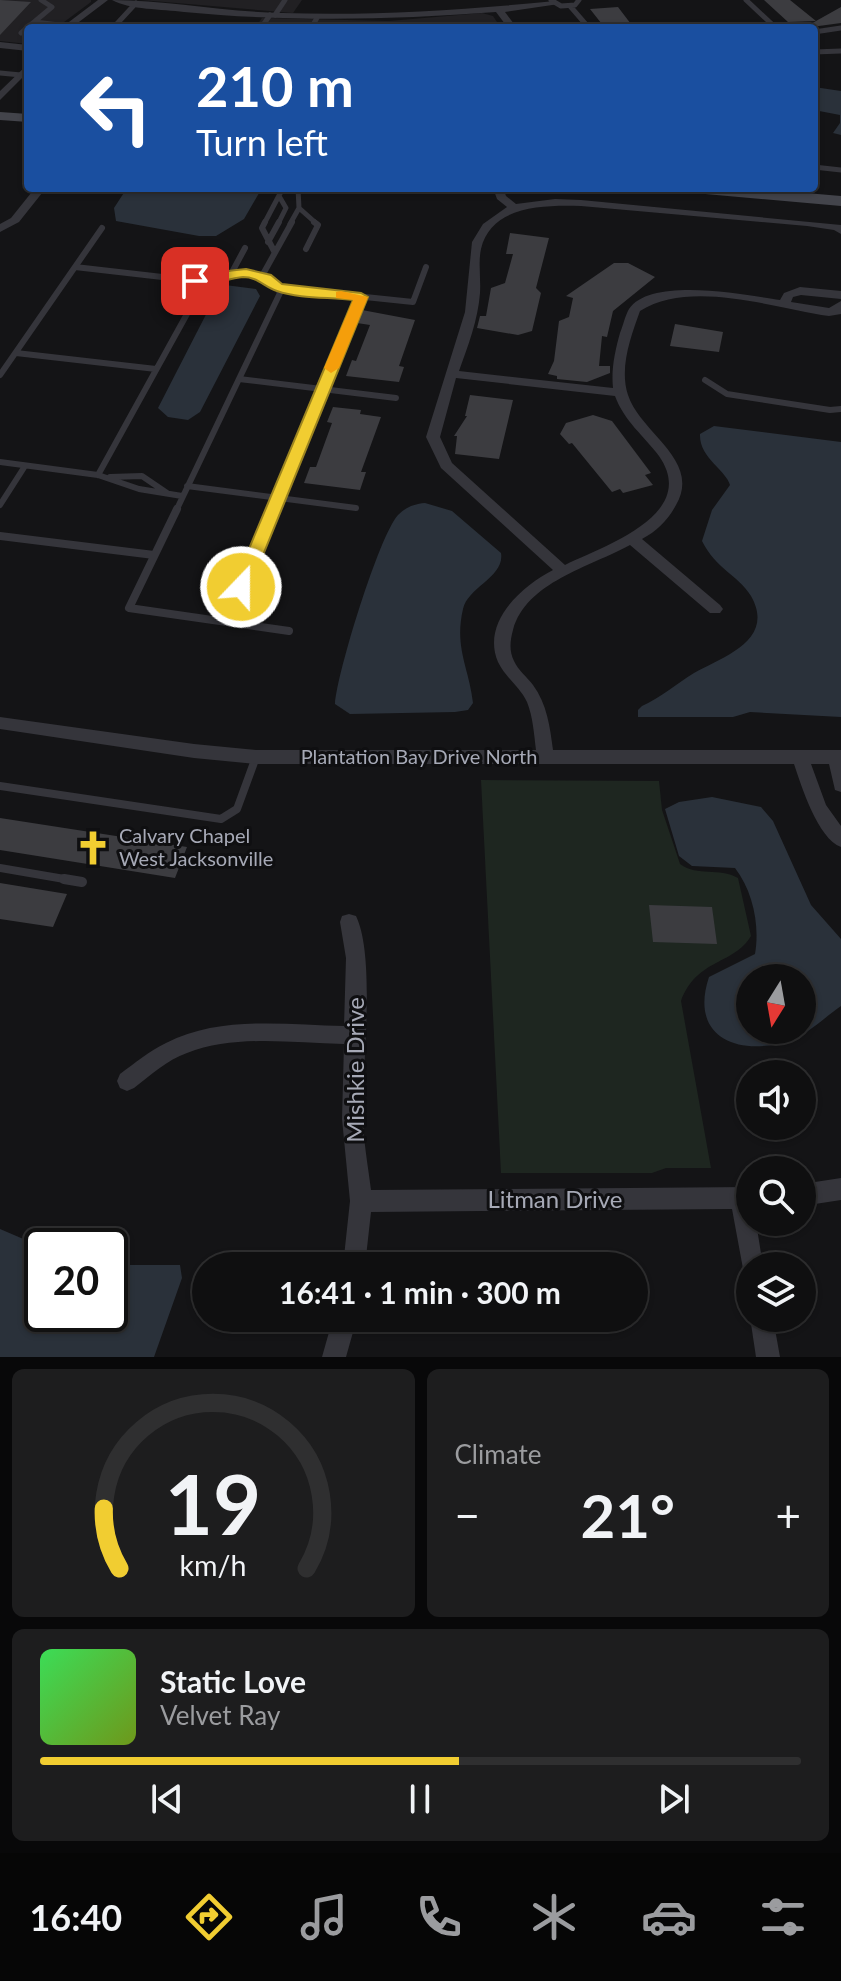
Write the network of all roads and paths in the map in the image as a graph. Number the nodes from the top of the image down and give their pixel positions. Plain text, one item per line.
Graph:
1 (41, 0) edge
2 (104, 0) edge
3 (116, 0) edge
4 (285, 0) edge
5 (579, 0) edge
6 (746, 0) edge
7 (551, 1) edge
8 (136, 3) junction
9 (570, 6) junction
10 (498, 9) junction
11 (273, 15) junction
12 (317, 18) junction
13 (35, 22) junction
14 (32, 24) edge
15 (47, 24) edge
16 (70, 24) edge
17 (117, 24) edge
18 (265, 24) edge
19 (313, 24) edge
20 (510, 24) edge
21 (586, 24) edge
22 (772, 24) edge
23 (841, 28) edge
24 (24, 31) edge
25 (818, 31) edge
26 (21, 33) dead end
27 (0, 45) edge
28 (24, 48) edge
29 (841, 51) edge
30 (818, 52) edge
31 (24, 71) edge
32 (0, 73) edge
33 (0, 97) edge
34 (0, 116) edge
35 (24, 118) edge
36 (0, 127) edge
37 (24, 129) edge
38 (818, 167) edge
39 (841, 170) edge
40 (818, 187) edge
41 (841, 190) edge
42 (38, 192) edge
43 (281, 192) edge
44 (298, 192) edge
45 (499, 192) edge
46 (739, 192) edge
47 (279, 196) junction
48 (841, 201) edge
49 (299, 208) junction
50 (514, 208) junction
51 (102, 228) dead end
52 (0, 229) edge
53 (841, 231) edge
54 (268, 242) junction
55 (245, 248) dead end
56 (306, 249) dead end
57 (274, 251) junction
58 (75, 267) junction
59 (426, 267) dead end
60 (231, 274) junction
61 (262, 276) junction
62 (206, 282) junction
63 (279, 288) junction
64 (841, 295) edge
65 (361, 297) junction
66 (784, 305) junction
67 (841, 305) edge
68 (16, 353) junction
69 (156, 369) junction
70 (451, 374) junction
71 (0, 375) edge
72 (239, 379) junction
73 (705, 380) dead end
74 (323, 389) junction
75 (620, 393) junction
76 (396, 398) dead end
77 (841, 409) edge
78 (0, 462) edge
79 (25, 466) junction
80 (98, 475) junction
81 (109, 477) junction
82 (187, 486) junction
83 (167, 493) junction
84 (182, 496) junction
85 (278, 498) junction
86 (0, 505) edge
87 (356, 508) dead end
88 (0, 536) edge
89 (631, 538) junction
90 (154, 555) junction
91 (563, 571) junction
92 (715, 609) dead end
93 (227, 622) junction
94 (289, 631) dead end
95 (0, 723) edge
96 (256, 757) junction
97 (545, 757) junction
98 (800, 757) junction
99 (839, 757) edge
100 (841, 785) edge
101 (0, 786) edge
102 (840, 831) edge
103 (0, 868) edge
104 (82, 882) dead end
105 (349, 922) dead end
106 (354, 1035) junction
107 (127, 1081) dead end
108 (841, 1189) edge
109 (816, 1194) edge
110 (736, 1199) edge
111 (361, 1201) junction
112 (356, 1252) edge
113 (341, 1332) edge
114 (764, 1332) edge
115 (334, 1357) edge
116 (768, 1357) edge

1 - 13 lane
2 - 16 street
3 - 8 street
4 - 11 lane
5 - 9 lane
6 - 22 lane
7 - 9 lane
7 - 10 street
8 - 11 street
8 - 17 lane
9 - 21 lane
10 - 12 street
10 - 20 street
11 - 12 street
11 - 18 lane
12 - 19 lane
13 - 14 lane
13 - 15 lane
23 - 25 lane
24 - 26 lane
27 - 28 street
29 - 30 lane
31 - 32 lane
31 - 33 street
34 - 35 main road
36 - 37 main road
38 - 39 lane
40 - 41 main road
42 - 52 street
43 - 47 lane
44 - 49 lane
45 - 50 street
46 - 48 main road
47 - 54 lane
47 - 54 lane
49 - 56 lane
49 - 57 lane
50 - 53 street
50 - 70 street
51 - 58 lane
54 - 57 lane
55 - 60 lane
57 - 61 lane
58 - 62 lane
58 - 68 lane
59 - 65 lane
60 - 61 lane
60 - 62 lane
61 - 63 lane
62 - 69 lane
63 - 65 lane
63 - 72 lane
64 - 66 street
65 - 74 lane
66 - 67 street
66 - 75 street
68 - 69 lane
68 - 71 lane
69 - 80 lane
70 - 75 street
70 - 91 street
72 - 74 lane
72 - 82 lane
73 - 77 lane
74 - 76 lane
74 - 85 lane
75 - 89 street
78 - 79 lane
79 - 80 lane
79 - 86 lane
80 - 81 lane
81 - 83 lane
81 - 83 lane
82 - 84 lane
82 - 85 lane
83 - 84 lane
84 - 90 lane
85 - 87 lane
85 - 93 lane
88 - 90 lane
89 - 91 street
89 - 92 street
90 - 93 lane
91 - 97 street
93 - 94 lane
95 - 96 street, Plantation Bay Drive North
96 - 97 street, Plantation Bay Drive North
96 - 101 lane
97 - 98 street, Plantation Bay Drive North
98 - 99 street, Plantation Bay Drive North
98 - 102 street
99 - 100 street
103 - 104 lane
105 - 106 street, Mishkie Drive
106 - 107 street
106 - 111 street, Mishkie Drive
108 - 109 street
110 - 111 street, Litman Drive
111 - 112 street, Mishkie Drive
113 - 115 street
114 - 116 street

